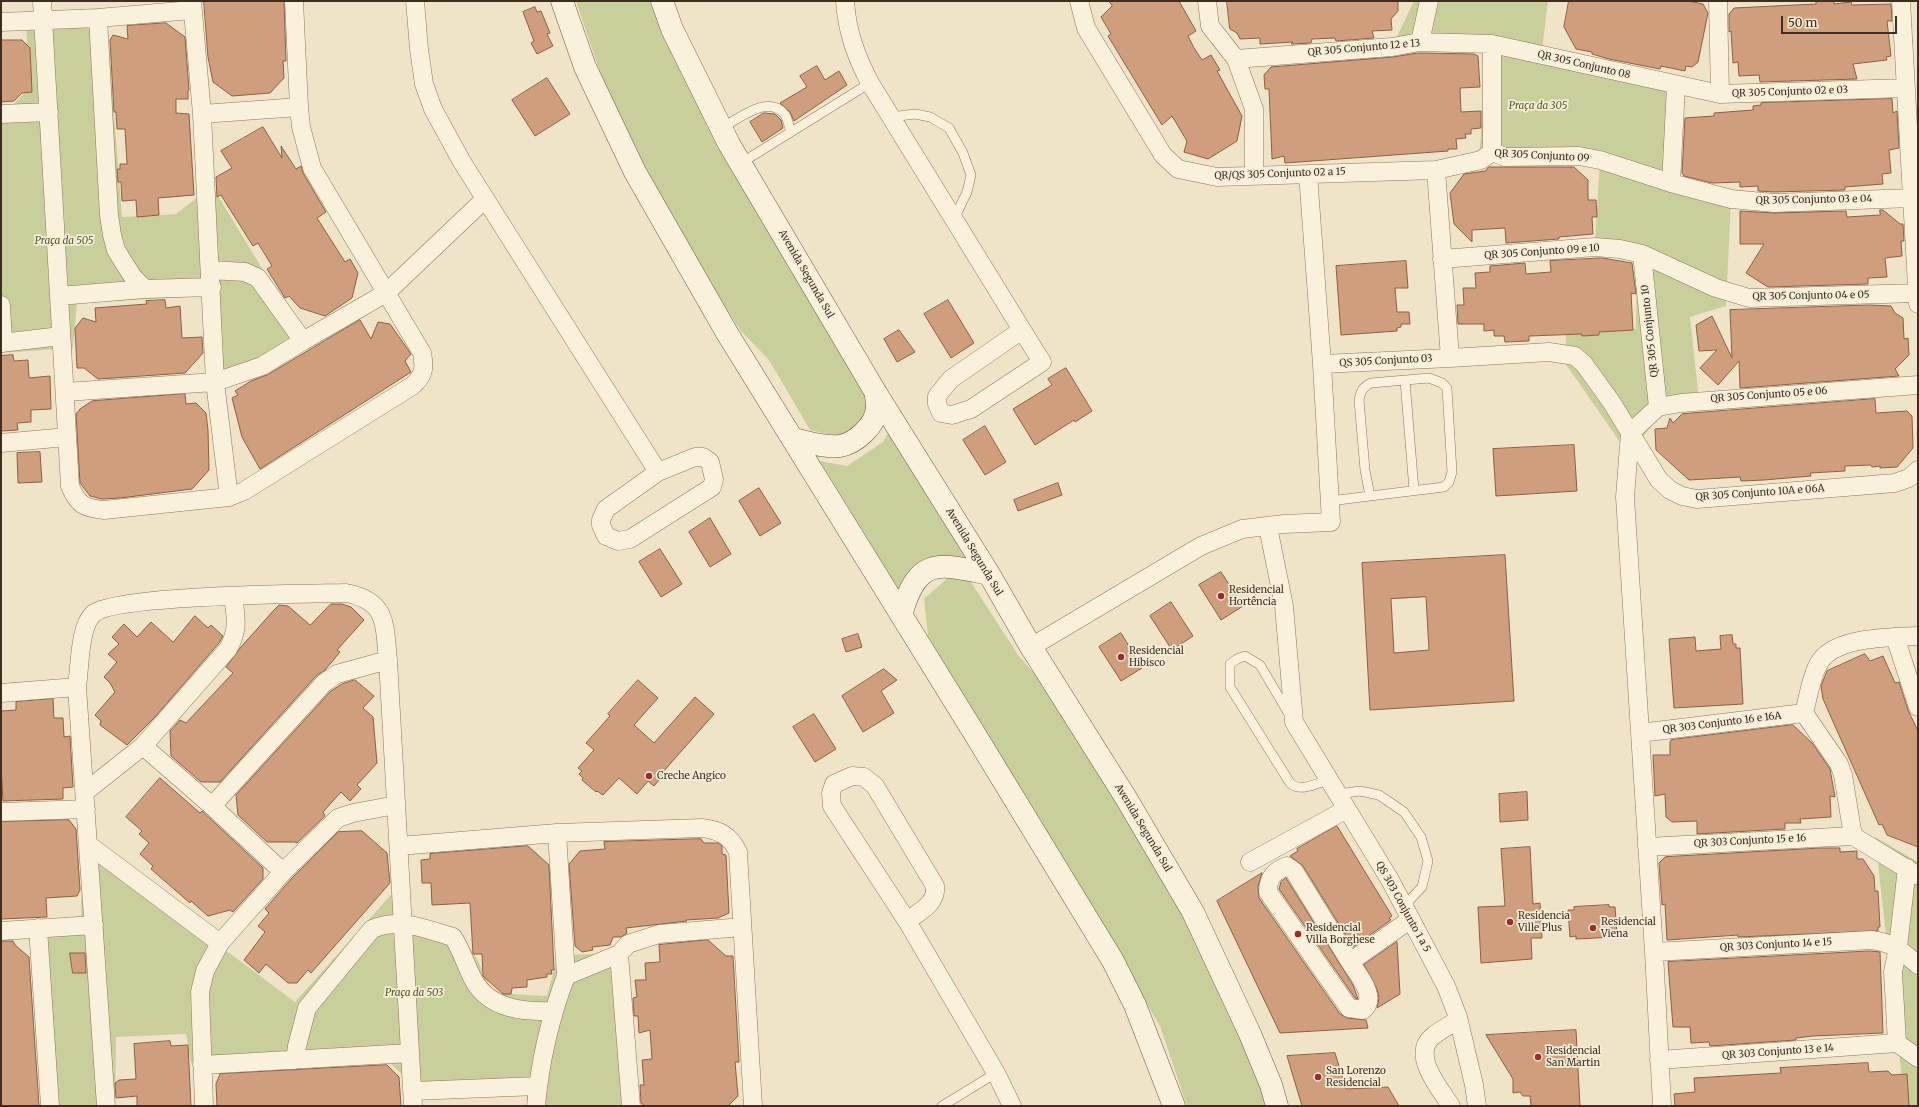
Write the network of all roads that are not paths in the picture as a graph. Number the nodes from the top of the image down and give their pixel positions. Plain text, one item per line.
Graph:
1 (42, 1) edge
2 (294, 1) edge
3 (415, 1) edge
4 (562, 1) edge
5 (662, 1) edge
6 (846, 1) edge
7 (1079, 1) edge
8 (1207, 1) edge
9 (1429, 1) edge
10 (1718, 1) edge
11 (1900, 1) edge
12 (192, 6) edge
13 (98, 18) junction
14 (43, 20) junction
15 (1, 22) edge
16 (1420, 42) junction
17 (1492, 44) junction
18 (1236, 58) junction
19 (870, 83) junction
20 (1676, 86) junction
21 (1906, 88) junction
22 (1720, 94) junction
23 (299, 107) junction
24 (50, 112) junction
25 (1, 114) edge
26 (202, 114) junction
27 (891, 117) junction
28 (722, 128) junction
29 (791, 132) junction
30 (1492, 152) junction
31 (741, 163) junction
32 (1436, 170) junction
33 (1308, 174) junction
34 (1254, 175) junction
35 (1671, 183) junction
36 (485, 198) junction
37 (1912, 198) junction
38 (954, 220) junction
39 (1642, 254) junction
40 (1442, 259) junction
41 (211, 278) junction
42 (145, 289) junction
43 (386, 293) junction
44 (59, 296) junction
45 (1918, 298) edge
46 (1, 304) edge
47 (1022, 330) junction
48 (61, 336) junction
49 (303, 341) junction
50 (2, 343) edge
51 (1450, 358) junction
52 (1322, 364) junction
53 (1405, 381) junction
54 (216, 382) junction
55 (1918, 385) edge
56 (65, 392) junction
57 (876, 393) junction
58 (1658, 407) junction
59 (1630, 433) junction
60 (67, 437) junction
61 (794, 439) junction
62 (1, 443) edge
63 (1918, 470) edge
64 (658, 472) junction
65 (1414, 490) junction
66 (1370, 496) junction
67 (229, 497) junction
68 (1330, 501) junction
69 (1268, 527) junction
70 (989, 574) junction
71 (233, 596) junction
72 (901, 616) junction
73 (1918, 636) edge
74 (1896, 637) junction
75 (1031, 647) junction
76 (388, 660) junction
77 (77, 686) junction
78 (1, 693) edge
79 (1918, 707) edge
80 (1804, 713) junction
81 (1294, 722) junction
82 (1640, 732) junction
83 (142, 746) junction
84 (1334, 787) junction
85 (86, 800) junction
86 (396, 804) junction
87 (212, 806) junction
88 (1347, 809) junction
89 (1, 812) edge
90 (557, 833) junction
91 (1853, 836) junction
92 (89, 844) junction
93 (399, 846) junction
94 (1647, 847) junction
95 (1250, 862) dead end
96 (1913, 871) edge
97 (283, 872) junction
98 (1408, 912) junction
99 (907, 921) junction
100 (403, 924) junction
101 (94, 925) junction
102 (742, 927) junction
103 (38, 928) junction
104 (1, 931) edge
105 (220, 943) junction
106 (1898, 947) junction
107 (1654, 952) junction
108 (619, 954) junction
109 (1350, 962) junction
110 (1918, 965) edge
111 (566, 976) junction
112 (553, 1011) junction
113 (1458, 1020) junction
114 (1897, 1043) junction
115 (410, 1053) junction
116 (1918, 1058) edge
117 (295, 1060) junction
118 (1659, 1060) junction
119 (202, 1065) junction
120 (996, 1073) junction
121 (538, 1086) junction
122 (413, 1098) edge
123 (50, 1106) edge
124 (106, 1106) edge
125 (204, 1106) edge
126 (536, 1106) edge
127 (631, 1106) edge
128 (754, 1106) edge
129 (942, 1106) edge
130 (1012, 1106) edge
131 (1174, 1106) edge
132 (1277, 1106) edge
133 (1450, 1106) edge
134 (1477, 1106) edge
135 (1662, 1106) edge

1 - 14 street
2 - 23 street
3 - 36 street
4 - 61 main road
5 - 28 main road, Avenida Segunda Sul
6 - 19 street
7 - 34 street, QR/QS 305 Conjunto 02 a 15
8 - 18 street
9 - 16 street
10 - 22 street
11 - 21 street
12 - 13 street
12 - 26 street
13 - 14 street
13 - 42 street
14 - 15 street
14 - 24 street
16 - 17 street, QR 305 Conjunto 12 e 13
16 - 18 street, QR 305 Conjunto 12 e 13
17 - 20 street, QR 305 Conjunto 08
17 - 30 street
18 - 34 street
19 - 27 street
19 - 29 lane
20 - 22 street, QR 305 Conjunto 02 e 03
20 - 35 street
21 - 22 street, QR 305 Conjunto 02 e 03
21 - 37 street
23 - 26 street
23 - 43 street
24 - 25 street
24 - 44 street
26 - 41 street
27 - 38 street
27 - 38 lane
28 - 29 lane
28 - 31 main road, Avenida Segunda Sul
29 - 31 lane
30 - 32 street, QR 305 Conjunto 09
30 - 35 street, QR 305 Conjunto 09
31 - 57 main road, Avenida Segunda Sul
32 - 33 street, QR/QS 305 Conjunto 02 a 15
32 - 40 street
33 - 34 street, QR/QS 305 Conjunto 02 a 15
33 - 52 street
35 - 37 street, QR 305 Conjunto 03 e 04
36 - 43 street
36 - 64 street
37 - 45 street
38 - 47 street
39 - 40 street, QR 305 Conjunto 09 e 10
39 - 45 street, QR 305 Conjunto 04 e 05
39 - 58 street, QR 305 Conjunto 10
40 - 51 street
41 - 42 street
41 - 49 street
41 - 54 street
42 - 44 street
43 - 49 street
43 - 67 street
44 - 48 street
46 - 50 street
47 - 47 street
48 - 50 street
48 - 56 street
49 - 54 street
51 - 52 street, QS 305 Conjunto 03
51 - 59 street, QS 305 Conjunto 03
52 - 68 street
53 - 65 lane
53 - 65 lane
53 - 66 lane
54 - 56 street
54 - 67 street
55 - 58 street, QR 305 Conjunto 05 e 06
56 - 60 street
57 - 61 main road
57 - 70 main road, Avenida Segunda Sul
58 - 59 street
59 - 63 street, QR 305 Conjunto 10A e 06A
59 - 82 street
60 - 62 street
60 - 67 street
61 - 72 main road
64 - 64 street
65 - 66 lane
66 - 68 lane
68 - 69 street
69 - 75 street
69 - 81 street
70 - 72 main road
70 - 75 main road, Avenida Segunda Sul
71 - 76 street
71 - 77 street
71 - 83 street
72 - 131 main road
73 - 74 street
74 - 79 street
74 - 80 street
75 - 132 main road, Avenida Segunda Sul
76 - 86 street
76 - 87 street
77 - 78 street
77 - 85 street
80 - 82 street, QR 303 Conjunto 16 e 16A
80 - 91 street
81 - 84 street, QS 303 Conjunto 1 a 5
81 - 84 lane
82 - 94 street
83 - 85 street
83 - 87 street
84 - 88 street, QS 303 Conjunto 1 a 5
84 - 98 lane
85 - 89 street
85 - 92 street
86 - 93 street
86 - 97 street
87 - 97 street
88 - 95 street
88 - 98 street, QS 303 Conjunto 1 a 5
90 - 93 street
90 - 102 street
90 - 111 street
91 - 94 street, QR 303 Conjunto 15 e 16
91 - 96 street
92 - 101 street
92 - 105 street
93 - 100 street
94 - 107 street
96 - 106 street
97 - 105 street
98 - 109 street
98 - 113 street, QS 303 Conjunto 1 a 5
99 - 99 street
99 - 120 street
100 - 112 street
100 - 115 street
100 - 117 street
101 - 103 street
101 - 124 street
102 - 108 street
102 - 128 street
103 - 104 street
103 - 123 street
105 - 119 street
106 - 107 street, QR 303 Conjunto 14 e 15
106 - 110 street
106 - 114 street
107 - 118 street
108 - 111 street
108 - 127 street
109 - 109 street
111 - 112 street
112 - 121 street
113 - 133 street
113 - 134 street, QS 303 Conjunto 1 a 5
114 - 116 street
114 - 118 street, QR 303 Conjunto 13 e 14
115 - 117 street
115 - 122 street
117 - 119 street
118 - 135 street
119 - 125 street
120 - 129 lane
120 - 130 street
121 - 122 street
121 - 126 street

